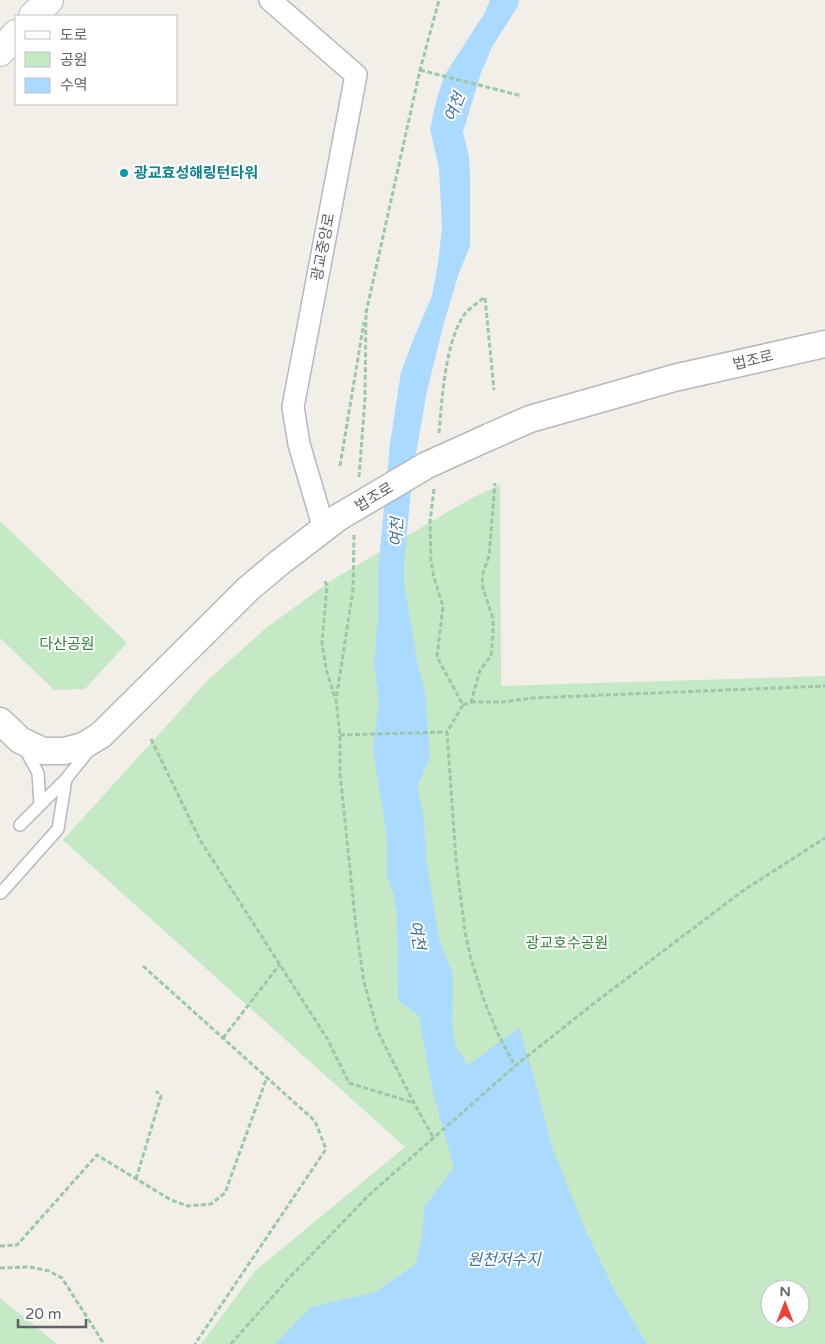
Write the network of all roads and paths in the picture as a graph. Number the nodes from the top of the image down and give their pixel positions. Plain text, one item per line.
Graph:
1 (49, 0) edge
2 (270, 0) edge
3 (439, 0) edge
4 (34, 15) edge
5 (15, 35) edge
6 (0, 52) edge
7 (420, 70) junction
8 (522, 96) dead end
9 (366, 311) junction
10 (825, 344) edge
11 (494, 390) dead end
12 (438, 438) dead end
13 (340, 466) dead end
14 (495, 483) dead end
15 (434, 485) dead end
16 (358, 486) dead end
17 (339, 527) junction
18 (325, 580) dead end
19 (825, 686) edge
20 (336, 700) junction
21 (471, 702) junction
22 (463, 705) junction
23 (0, 721) edge
24 (448, 732) junction
25 (340, 734) junction
26 (101, 735) junction
27 (151, 739) dead end
28 (20, 740) junction
29 (66, 779) junction
30 (40, 804) junction
31 (20, 825) dead end
32 (825, 838) edge
33 (0, 892) edge
34 (280, 964) junction
35 (142, 966) dead end
36 (223, 1038) junction
37 (515, 1066) junction
38 (266, 1077) junction
39 (156, 1092) dead end
40 (414, 1103) junction
41 (434, 1139) junction
42 (136, 1179) junction
43 (0, 1246) edge
44 (0, 1268) edge
45 (104, 1344) edge
46 (195, 1344) edge
47 (231, 1344) edge

1 - 4 main road
2 - 17 street, 광교중앙로
3 - 7 path
5 - 6 main road
7 - 8 path
7 - 9 path
9 - 13 path
9 - 16 path
10 - 17 street, 법조로, bridge
11 - 12 path
14 - 21 path
15 - 22 path
17 - 20 path
17 - 26 street, 법조로
18 - 20 path
19 - 21 path
20 - 25 path
21 - 22 path
22 - 24 path
23 - 28 street, 법조로
24 - 25 path
24 - 37 path
25 - 40 path
26 - 28 street, 법조로
26 - 29 lane
27 - 34 path
28 - 30 lane
29 - 30 lane
29 - 33 lane
30 - 31 lane
32 - 37 path
34 - 36 path
34 - 40 path
35 - 36 path
36 - 38 path
37 - 41 path
38 - 42 path
38 - 46 path
39 - 42 path
40 - 41 path
41 - 47 path
42 - 43 path
44 - 45 path

